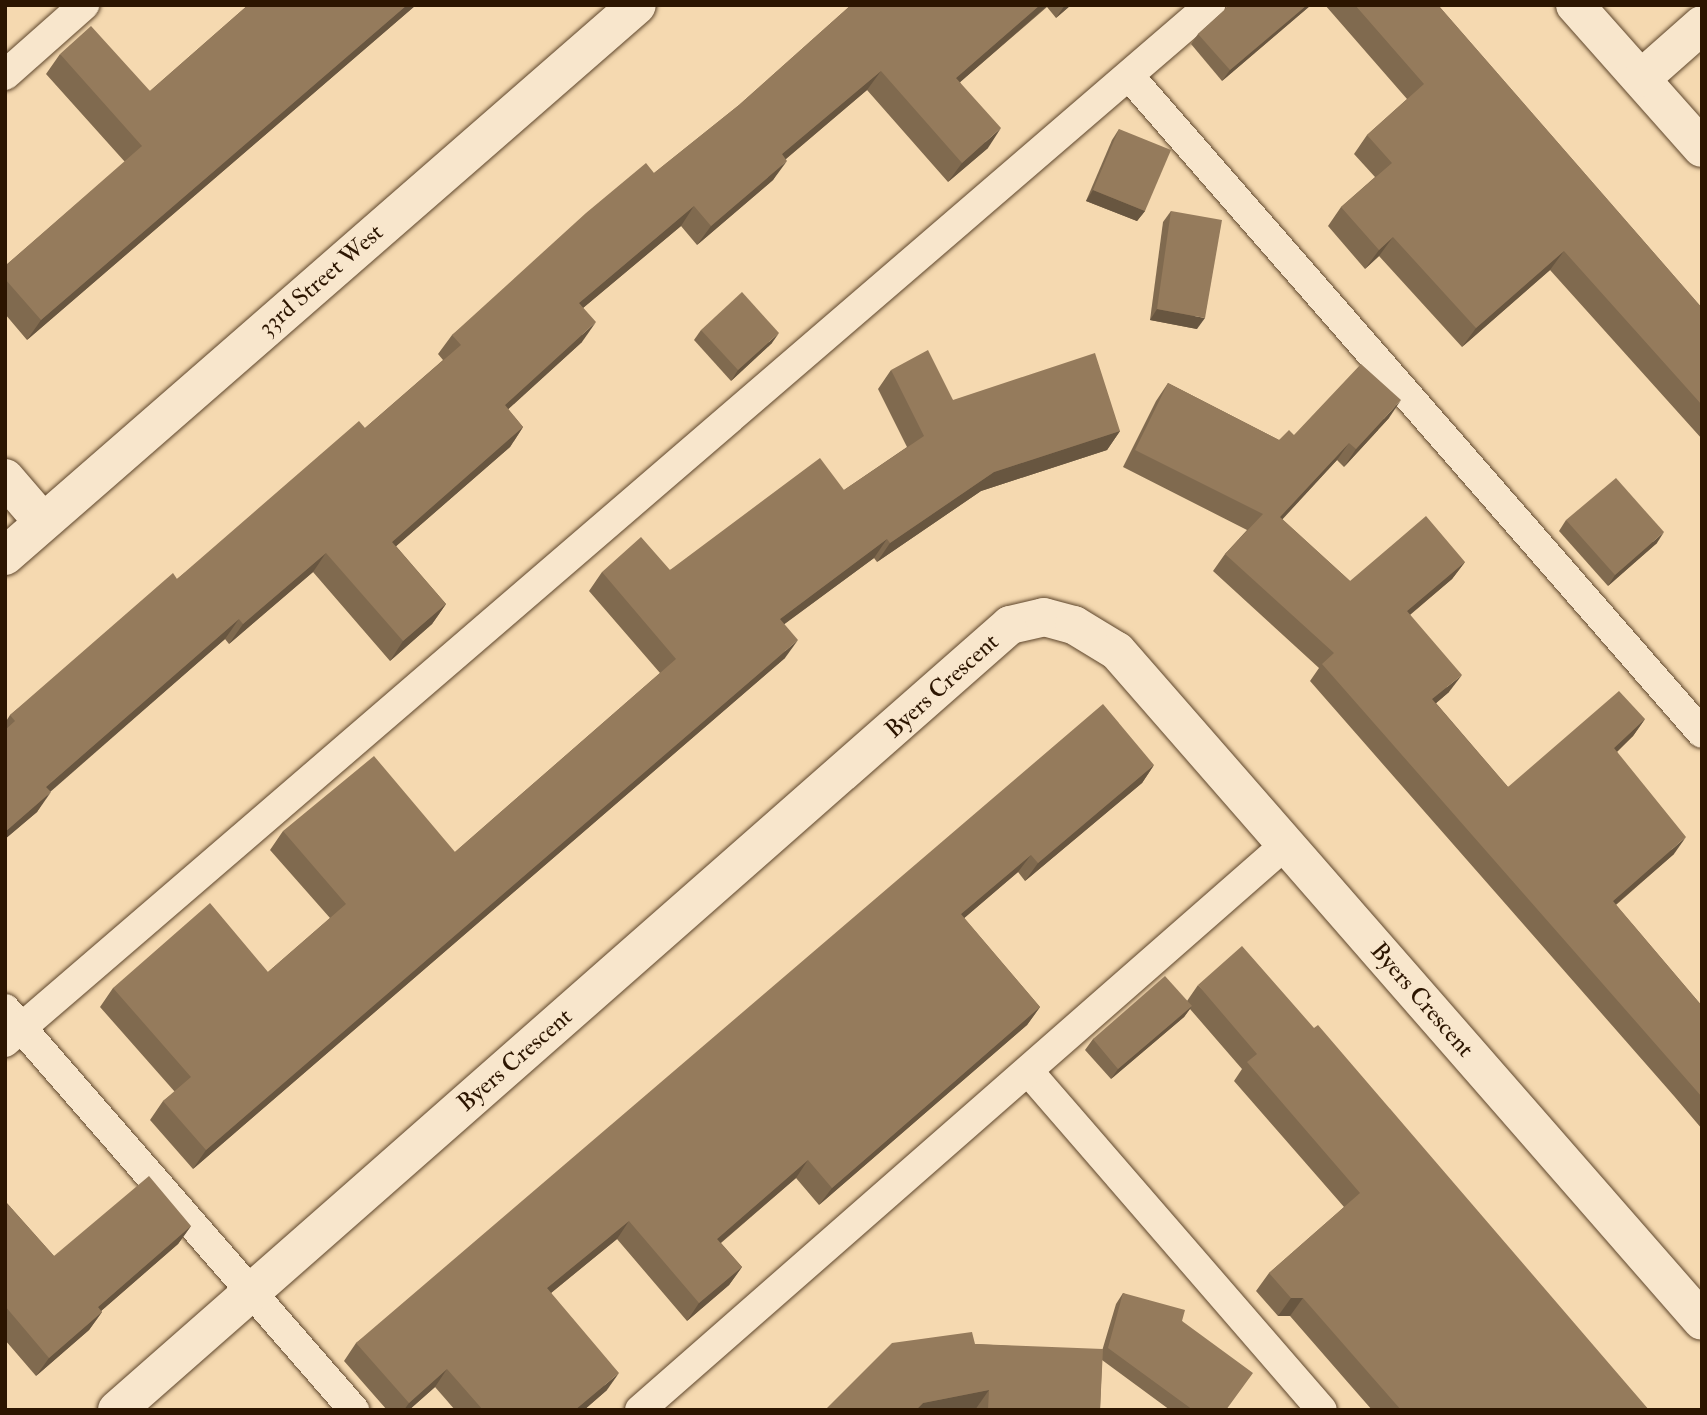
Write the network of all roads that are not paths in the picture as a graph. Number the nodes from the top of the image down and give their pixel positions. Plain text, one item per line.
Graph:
1 (637, 5) edge
2 (1210, 5) edge
3 (1575, 5) edge
4 (77, 7) edge
5 (1702, 25) edge
6 (5, 75) edge
7 (1130, 77) junction
8 (1642, 78) junction
9 (1702, 148) edge
10 (5, 478) edge
11 (43, 522) junction
12 (5, 556) edge
13 (1702, 733) edge
14 (1286, 844) junction
15 (11, 1026) edge
16 (1029, 1072) junction
17 (251, 1291) junction
18 (1702, 1321) edge
19 (117, 1410) edge
20 (354, 1410) edge
21 (640, 1410) edge
22 (1322, 1410) edge

1 - 11 street, 33rd Street West
2 - 7 lane
3 - 8 street
4 - 6 lane
5 - 8 street
7 - 13 lane
7 - 15 lane
8 - 9 street
10 - 11 street
11 - 12 street, 33rd Street West
14 - 16 lane
14 - 17 street, Byers Crescent
14 - 18 street, Byers Crescent
15 - 17 lane
16 - 21 lane
16 - 22 lane
17 - 19 street, Byers Crescent
17 - 20 lane

